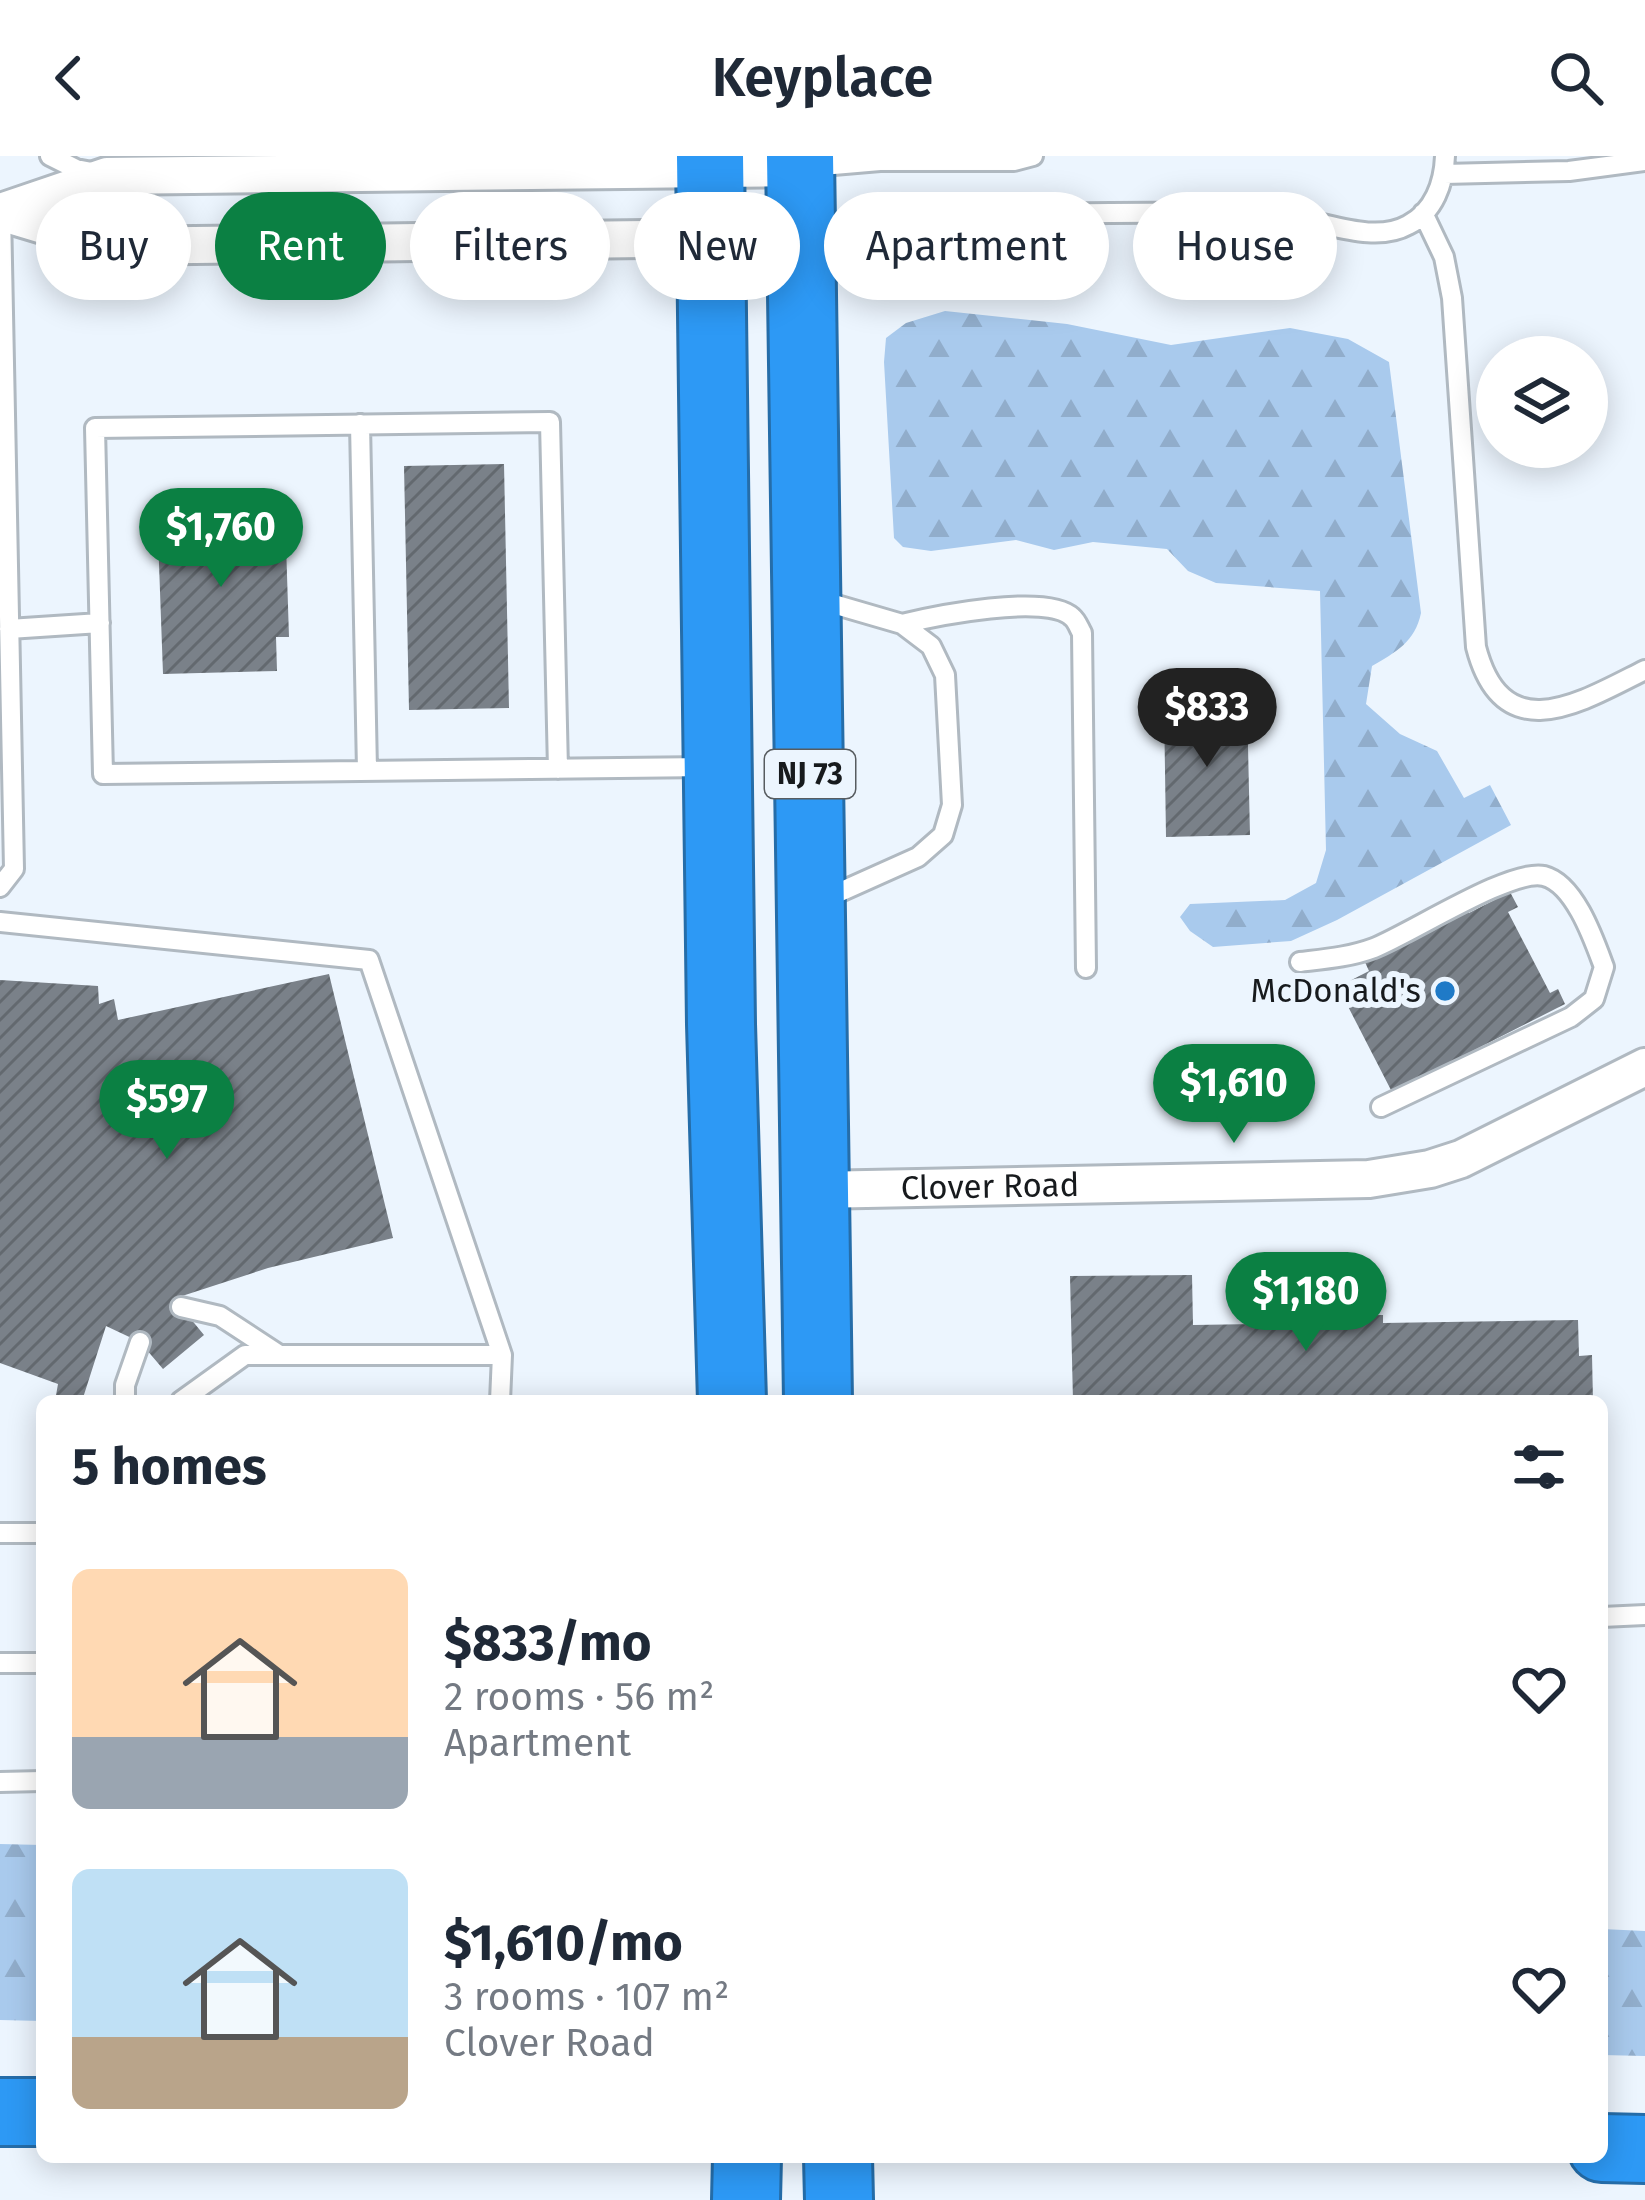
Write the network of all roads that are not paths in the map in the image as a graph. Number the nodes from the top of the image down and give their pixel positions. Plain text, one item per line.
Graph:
1 (50, 156) edge
2 (1033, 156) edge
3 (1645, 161) edge
4 (710, 162) edge
5 (800, 162) edge
6 (1445, 165) edge
7 (107, 176) junction
8 (711, 192) edge
9 (0, 212) edge
10 (1423, 213) junction
11 (634, 238) edge
12 (801, 263) junction
13 (713, 300) edge
14 (360, 424) junction
15 (807, 596) junction
16 (100, 623) junction
17 (902, 624) junction
18 (9, 629) junction
19 (1645, 670) edge
20 (718, 767) junction
21 (558, 769) junction
22 (367, 770) junction
23 (0, 887) edge
24 (812, 905) junction
25 (0, 922) edge
26 (1300, 962) dead end
27 (1086, 968) dead end
28 (1645, 1067) edge
29 (1381, 1108) dead end
30 (816, 1190) junction
31 (181, 1306) dead end
32 (140, 1342) dead end
33 (502, 1355) junction
34 (282, 1356) junction
35 (125, 1395) edge
36 (189, 1395) edge
37 (500, 1395) edge
38 (732, 1395) edge
39 (818, 1395) edge
40 (0, 1533) edge
41 (36, 1533) edge
42 (1645, 1616) edge
43 (1608, 1617) edge
44 (0, 1663) edge
45 (36, 1663) edge
46 (0, 1781) edge
47 (36, 1781) edge
48 (0, 2111) edge
49 (36, 2113) edge
50 (1608, 2148) edge
51 (1645, 2149) edge
52 (838, 2163) edge
53 (838, 2200) edge

1 - 7 lane
2 - 5 lane
3 - 6 lane
4 - 5 street
4 - 7 street
4 - 8 highway, NJ 73
5 - 12 highway, NJ 73
6 - 10 lane
7 - 9 street
9 - 11 street
9 - 18 lane
10 - 12 lane
10 - 19 lane
12 - 15 highway, NJ 73
13 - 20 highway, NJ 73
14 - 16 lane
14 - 21 lane
14 - 22 lane
15 - 17 lane
15 - 24 highway, NJ 73
16 - 18 lane
16 - 22 lane
17 - 24 lane
17 - 27 lane
18 - 23 lane
20 - 21 lane
20 - 38 highway, NJ 73
21 - 22 lane
24 - 30 highway, NJ 73
25 - 33 lane
26 - 29 lane
28 - 30 street, Clover Road
30 - 39 highway, NJ 73
31 - 34 lane
32 - 35 lane
33 - 34 lane
33 - 37 lane
34 - 36 lane
40 - 41 lane
42 - 43 lane
44 - 45 lane
46 - 47 lane
48 - 49 highway
50 - 51 highway
52 - 53 highway

